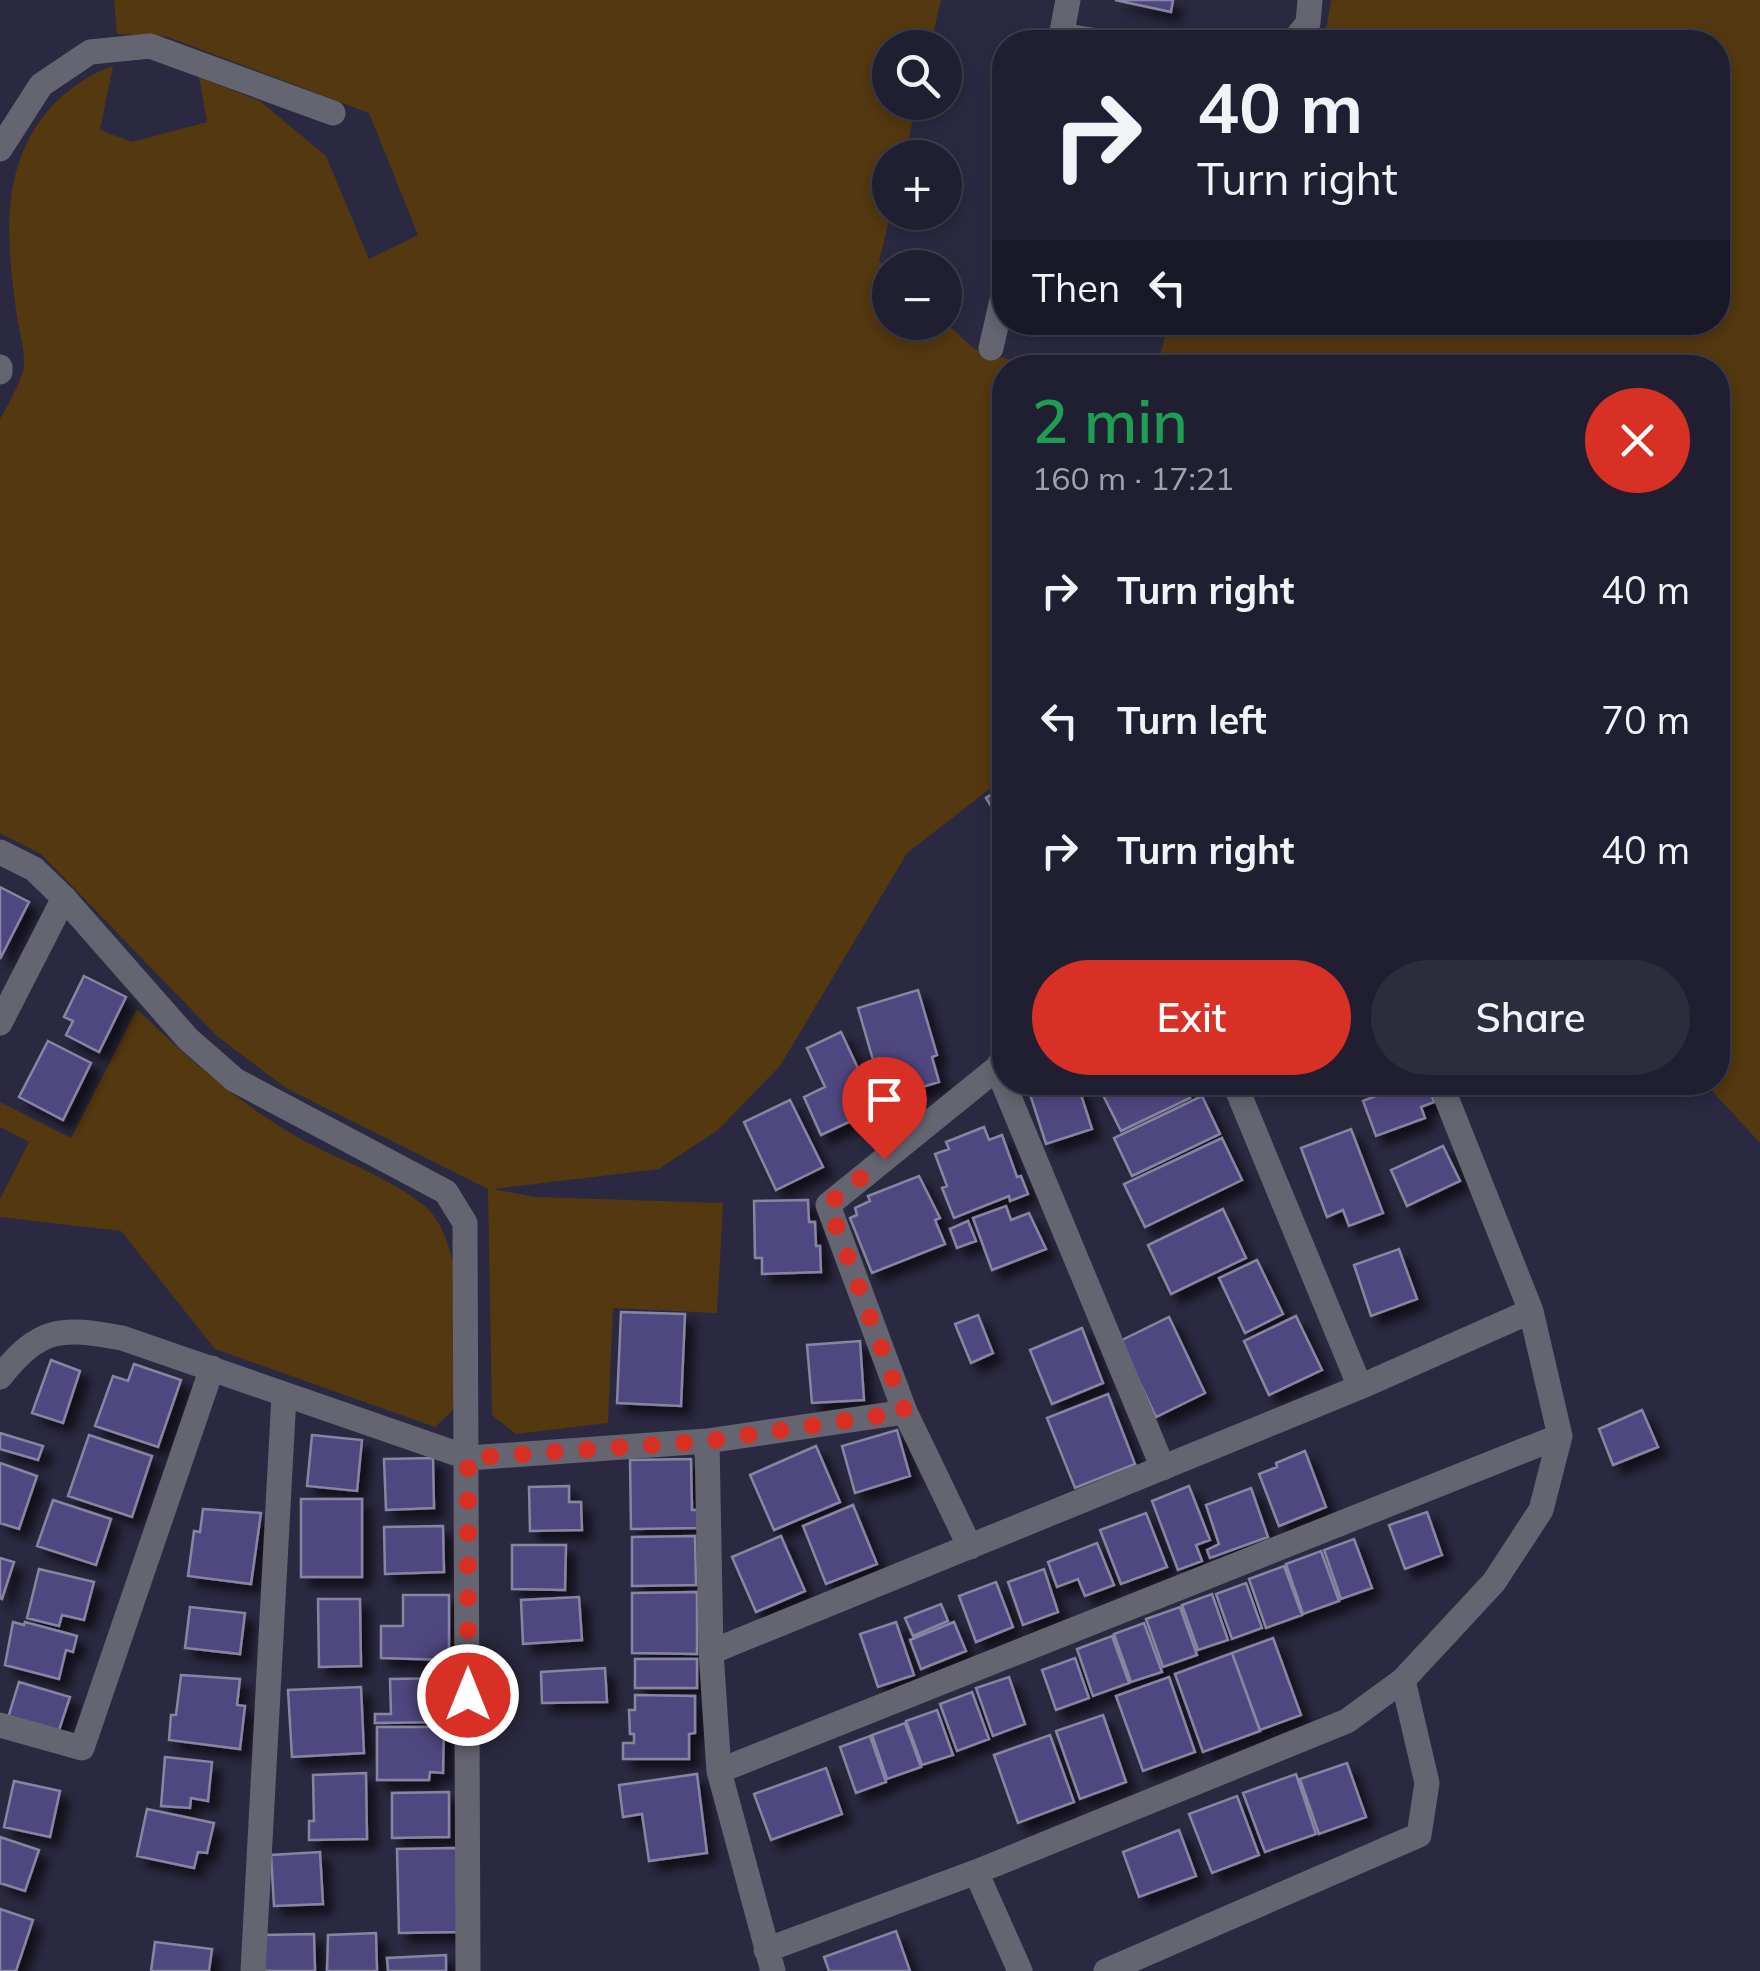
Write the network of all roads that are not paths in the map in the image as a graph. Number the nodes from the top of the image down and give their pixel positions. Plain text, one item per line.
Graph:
1 (1068, 0) edge
2 (1310, 0) edge
3 (1062, 30) edge
4 (1302, 30) edge
5 (333, 113) dead end
6 (0, 149) edge
7 (994, 335) edge
8 (991, 348) dead end
9 (0, 852) edge
10 (64, 898) junction
11 (0, 1023) edge
12 (992, 1068) edge
13 (1015, 1095) edge
14 (1239, 1095) edge
15 (1445, 1095) edge
16 (1531, 1311) junction
17 (212, 1368) junction
18 (0, 1377) edge
19 (1360, 1386) junction
20 (284, 1395) junction
21 (905, 1412) junction
22 (1560, 1436) junction
23 (707, 1441) junction
24 (468, 1458) junction
25 (1163, 1468) junction
26 (970, 1547) junction
27 (712, 1652) junction
28 (1403, 1680) junction
29 (0, 1725) edge
30 (719, 1771) junction
31 (976, 1872) junction
32 (769, 1960) edge
33 (254, 1971) edge
34 (468, 1971) edge
35 (1020, 1971) edge
36 (1106, 1971) edge

1 - 3 street
2 - 4 street
5 - 6 street
7 - 8 street
9 - 10 street
10 - 11 street
10 - 24 street
12 - 21 street
13 - 25 street
14 - 19 street
15 - 16 street
16 - 19 street
16 - 22 street
17 - 18 street
17 - 20 street
17 - 29 street
19 - 25 street
20 - 24 street
20 - 33 street
21 - 23 street
21 - 26 street
22 - 28 street
22 - 30 street
23 - 24 street
23 - 27 street
24 - 34 street
25 - 26 street
26 - 27 street
27 - 30 street
28 - 31 street
28 - 36 street
30 - 32 street
31 - 32 street
31 - 35 street

